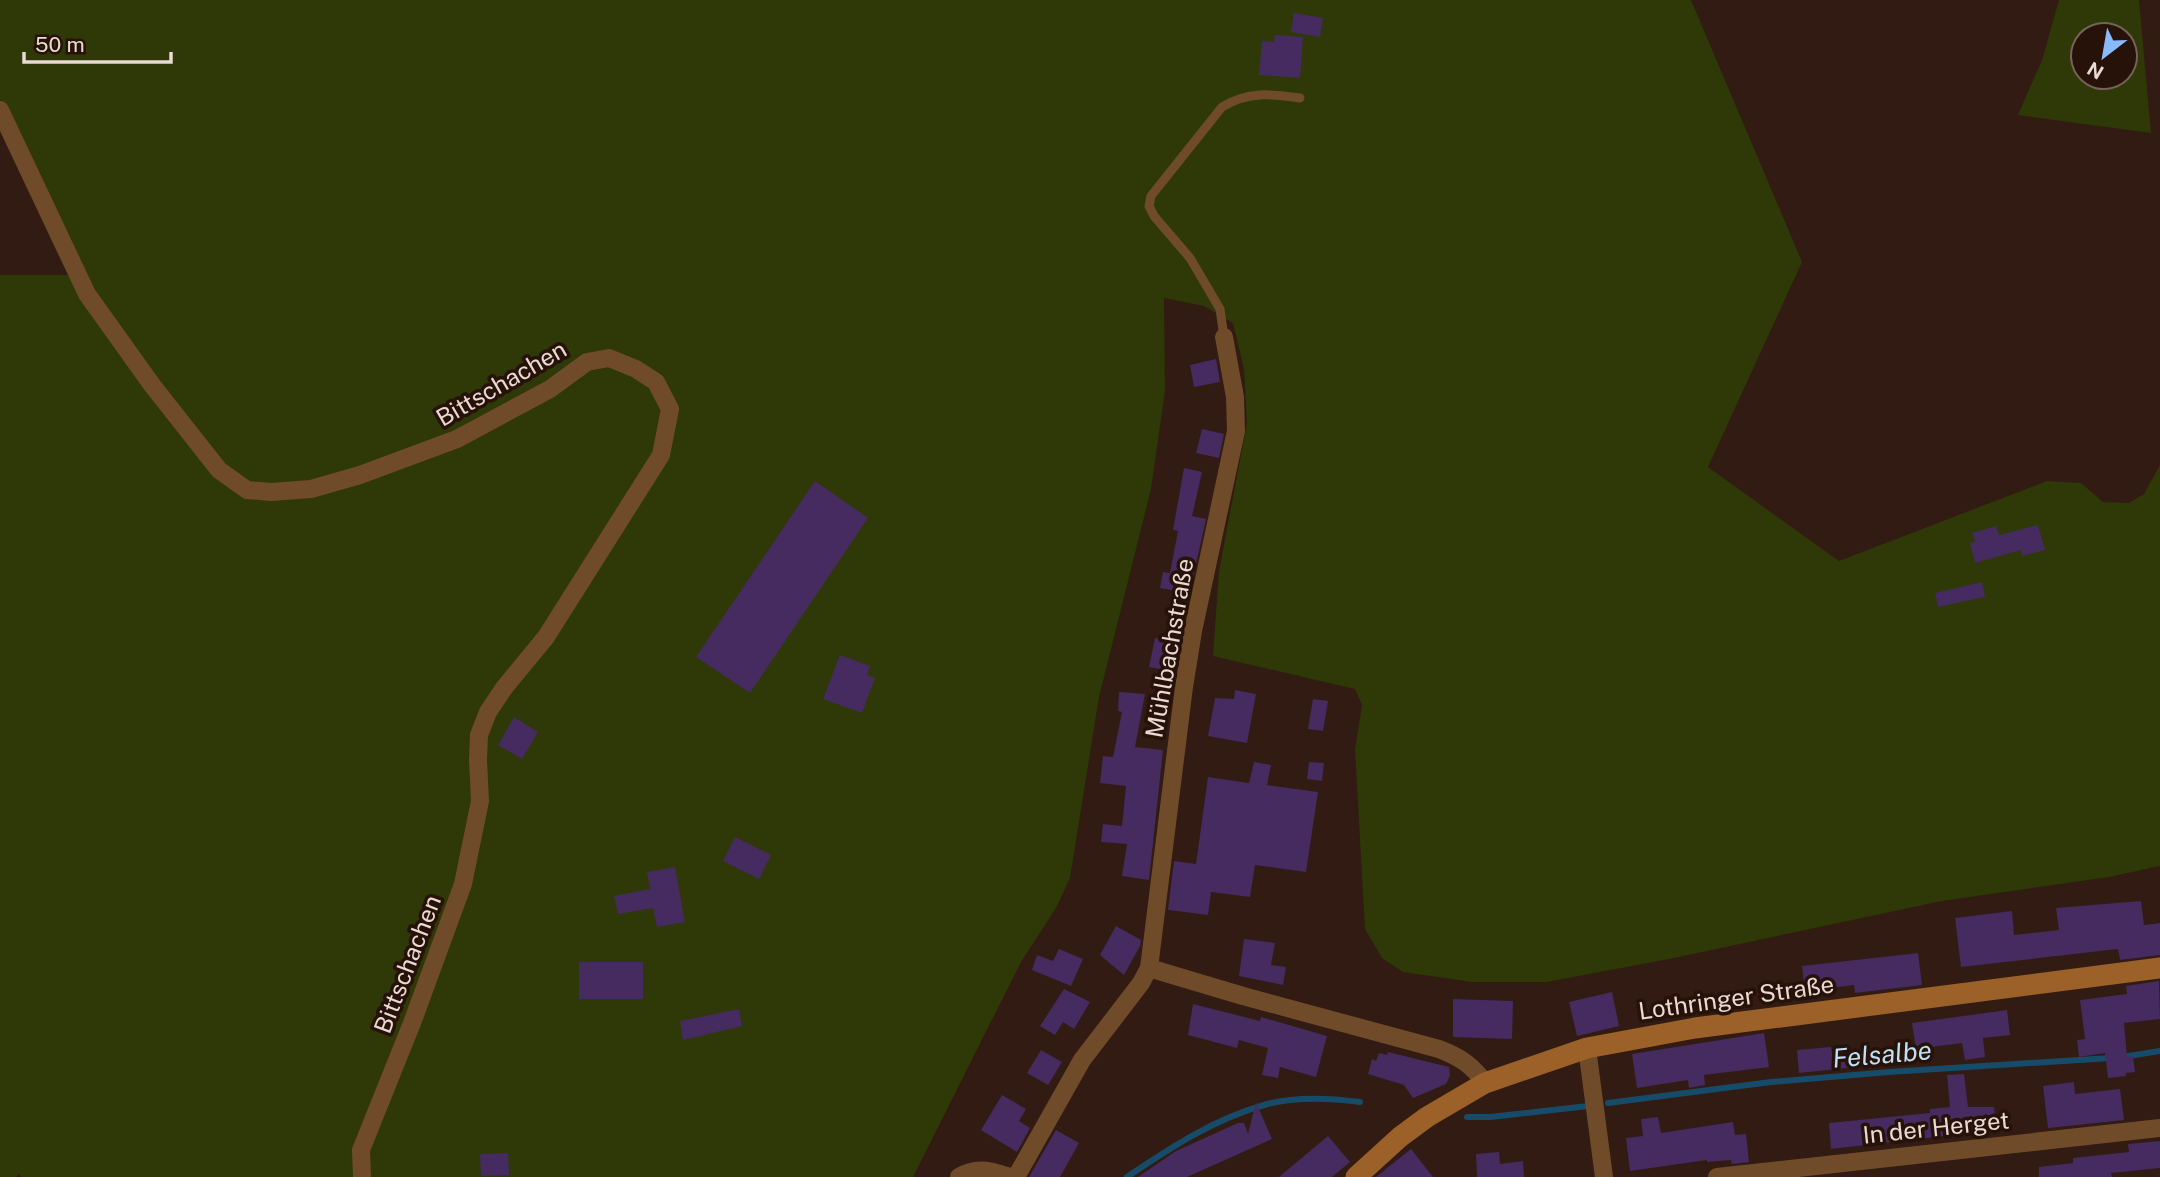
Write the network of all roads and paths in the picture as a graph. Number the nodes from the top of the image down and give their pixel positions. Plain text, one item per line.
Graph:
1 (1300, 97) dead end
2 (0, 110) edge
3 (1224, 337) joint
4 (1149, 968) junction
5 (2160, 968) edge
6 (1587, 1048) junction
7 (1485, 1083) junction
8 (2160, 1128) edge
9 (362, 1177) edge
10 (959, 1177) edge
11 (1010, 1177) edge
12 (1016, 1177) edge
13 (1356, 1177) edge
14 (1604, 1177) edge
15 (1717, 1177) edge

1 - 3 lane, Mühlbachstraße
2 - 9 street, Bittschachen
3 - 4 street, Mühlbachstraße
4 - 7 street
4 - 12 street
5 - 6 main road, Lothringer Straße
6 - 7 main road, Lothringer Straße
6 - 14 street
7 - 13 main road, Lothringer Straße
8 - 15 street, In der Herget
10 - 11 street

